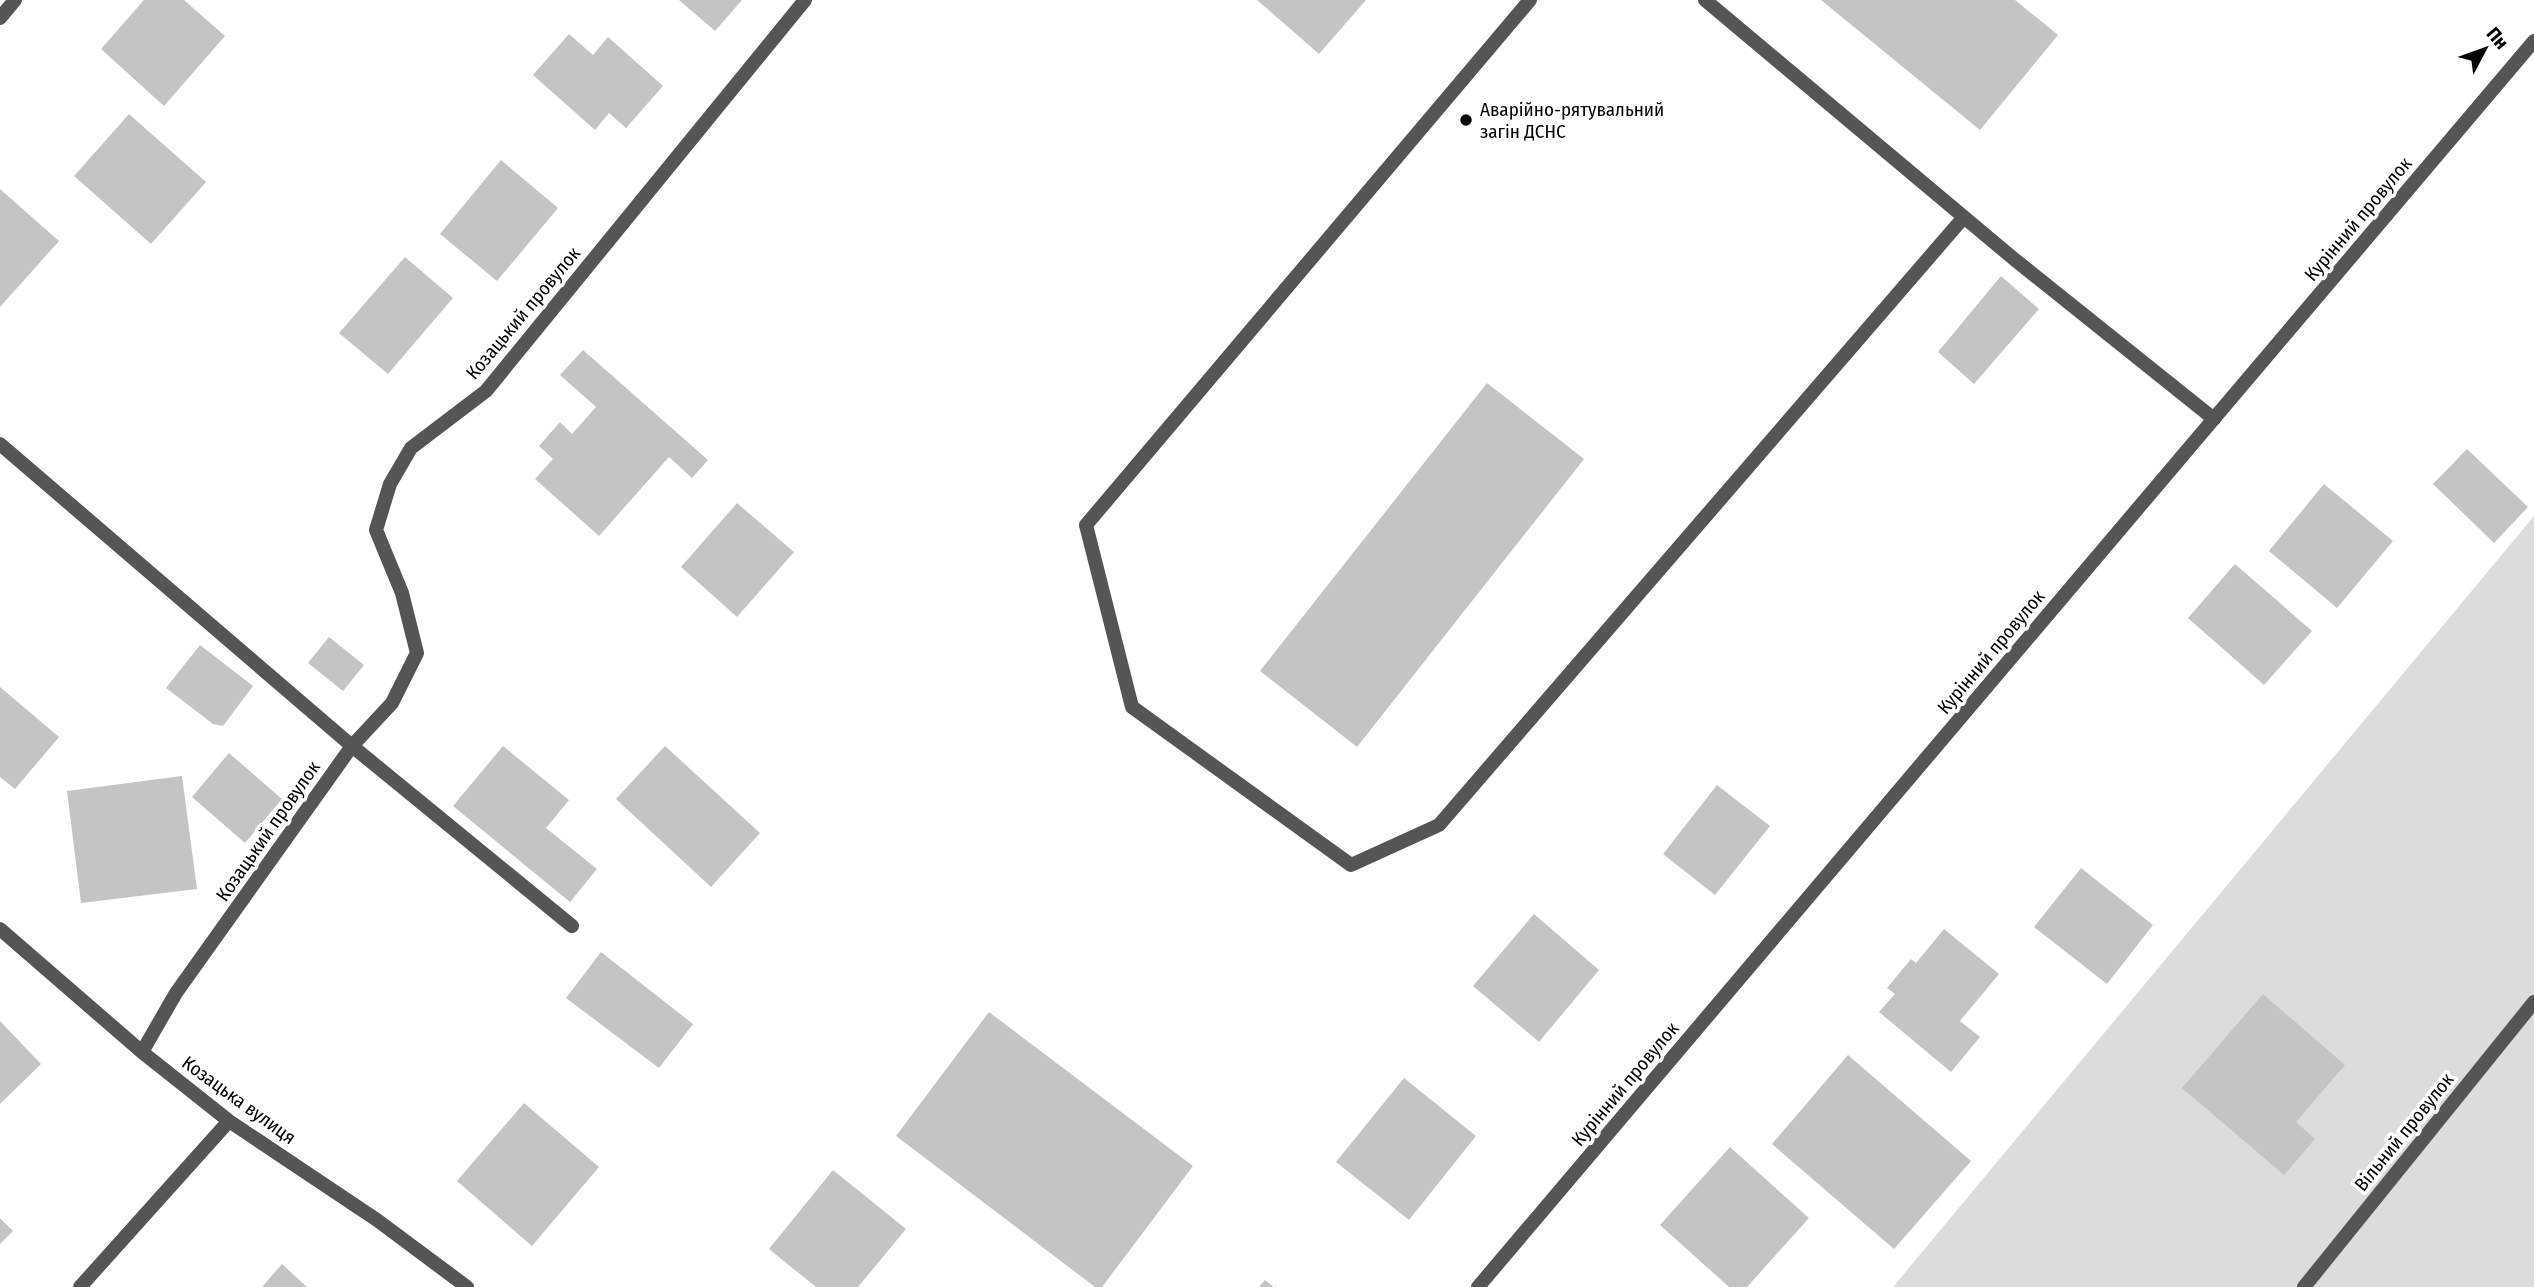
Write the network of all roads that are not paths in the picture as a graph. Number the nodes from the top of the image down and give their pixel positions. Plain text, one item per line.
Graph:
1 (15, 0) edge
2 (805, 0) edge
3 (1530, 0) edge
4 (1705, 0) edge
5 (0, 18) edge
6 (2534, 41) edge
7 (1964, 217) junction
8 (2214, 419) junction
9 (0, 444) edge
10 (352, 746) junction
11 (572, 926) dead end
12 (0, 929) edge
13 (2534, 1002) edge
14 (142, 1052) junction
15 (229, 1121) junction
16 (80, 1287) edge
17 (467, 1287) edge
18 (1478, 1287) edge
19 (2304, 1287) edge

1 - 5 street
2 - 10 street, Козацький провулок
3 - 7 street
4 - 7 street
6 - 8 street, Курінний провулок
7 - 8 street
8 - 18 street, Курінний провулок
9 - 10 street
10 - 11 street
10 - 14 street, Козацький провулок
12 - 14 street, Козацька вулиця
13 - 19 street, Вільний провулок
14 - 15 street, Козацька вулиця
15 - 16 street
15 - 17 street, Козацька вулиця

